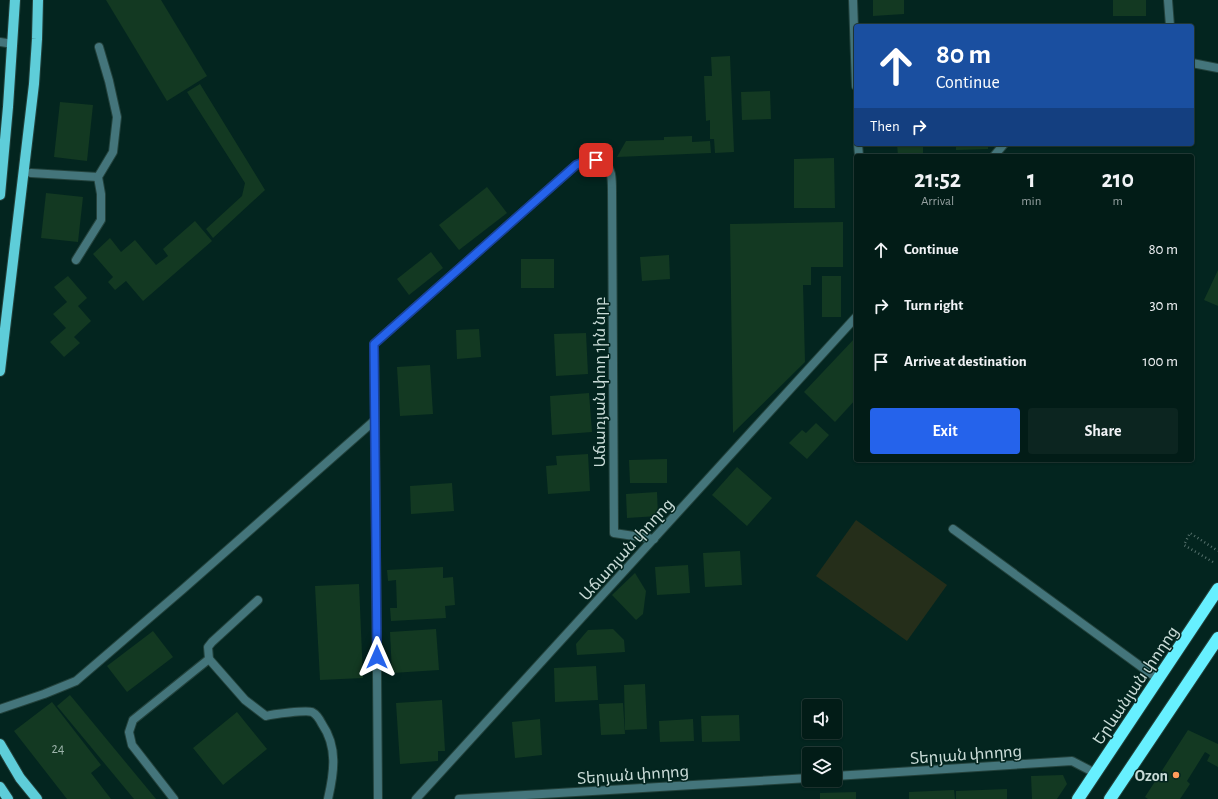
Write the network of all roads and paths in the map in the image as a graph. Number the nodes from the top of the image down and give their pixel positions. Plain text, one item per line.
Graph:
1 (16, 0) edge
2 (38, 0) edge
3 (853, 0) edge
4 (1168, 0) edge
5 (1170, 24) edge
6 (854, 29) edge
7 (0, 42) edge
8 (13, 44) junction
9 (99, 47) dead end
10 (1194, 63) edge
11 (1218, 68) edge
12 (1002, 146) edge
13 (996, 154) edge
14 (30, 173) dead end
15 (98, 177) junction
16 (0, 195) edge
17 (76, 260) dead end
18 (854, 319) edge
19 (0, 371) edge
20 (375, 420) junction
21 (953, 529) dead end
22 (654, 539) junction
23 (1218, 551) edge
24 (1213, 562) dead end
25 (1218, 588) edge
26 (258, 600) dead end
27 (1218, 638) edge
28 (209, 659) junction
29 (1158, 679) junction
30 (0, 709) edge
31 (0, 744) edge
32 (1095, 773) junction
33 (842, 776) edge
34 (802, 778) edge
35 (0, 788) edge
36 (8, 799) edge
37 (37, 799) edge
38 (174, 799) edge
39 (328, 799) edge
40 (378, 799) edge
41 (416, 799) edge
42 (460, 799) edge
43 (1078, 799) edge
44 (1110, 799) edge

1 - 8 main road
2 - 19 main road
3 - 6 street
4 - 5 street
7 - 8 street
8 - 16 main road
9 - 15 street
10 - 11 street
12 - 13 street
14 - 15 street
15 - 17 street
18 - 22 street, Աճառյան փողոց
20 - 22 street, Աճառյան փող 1ին նրբ
20 - 30 street
20 - 40 street
21 - 29 street
22 - 41 street, Աճառյան փողոց
23 - 24 path
25 - 29 highway, Երևանյան փողոց
26 - 28 street
27 - 44 highway
28 - 38 street
28 - 39 street
29 - 32 highway, Երևանյան փողոց
31 - 37 main road
32 - 33 street, Տերյան փողոց
32 - 43 highway, Երևանյան փողոց
34 - 42 street, Տերյան փողոց
35 - 36 main road

